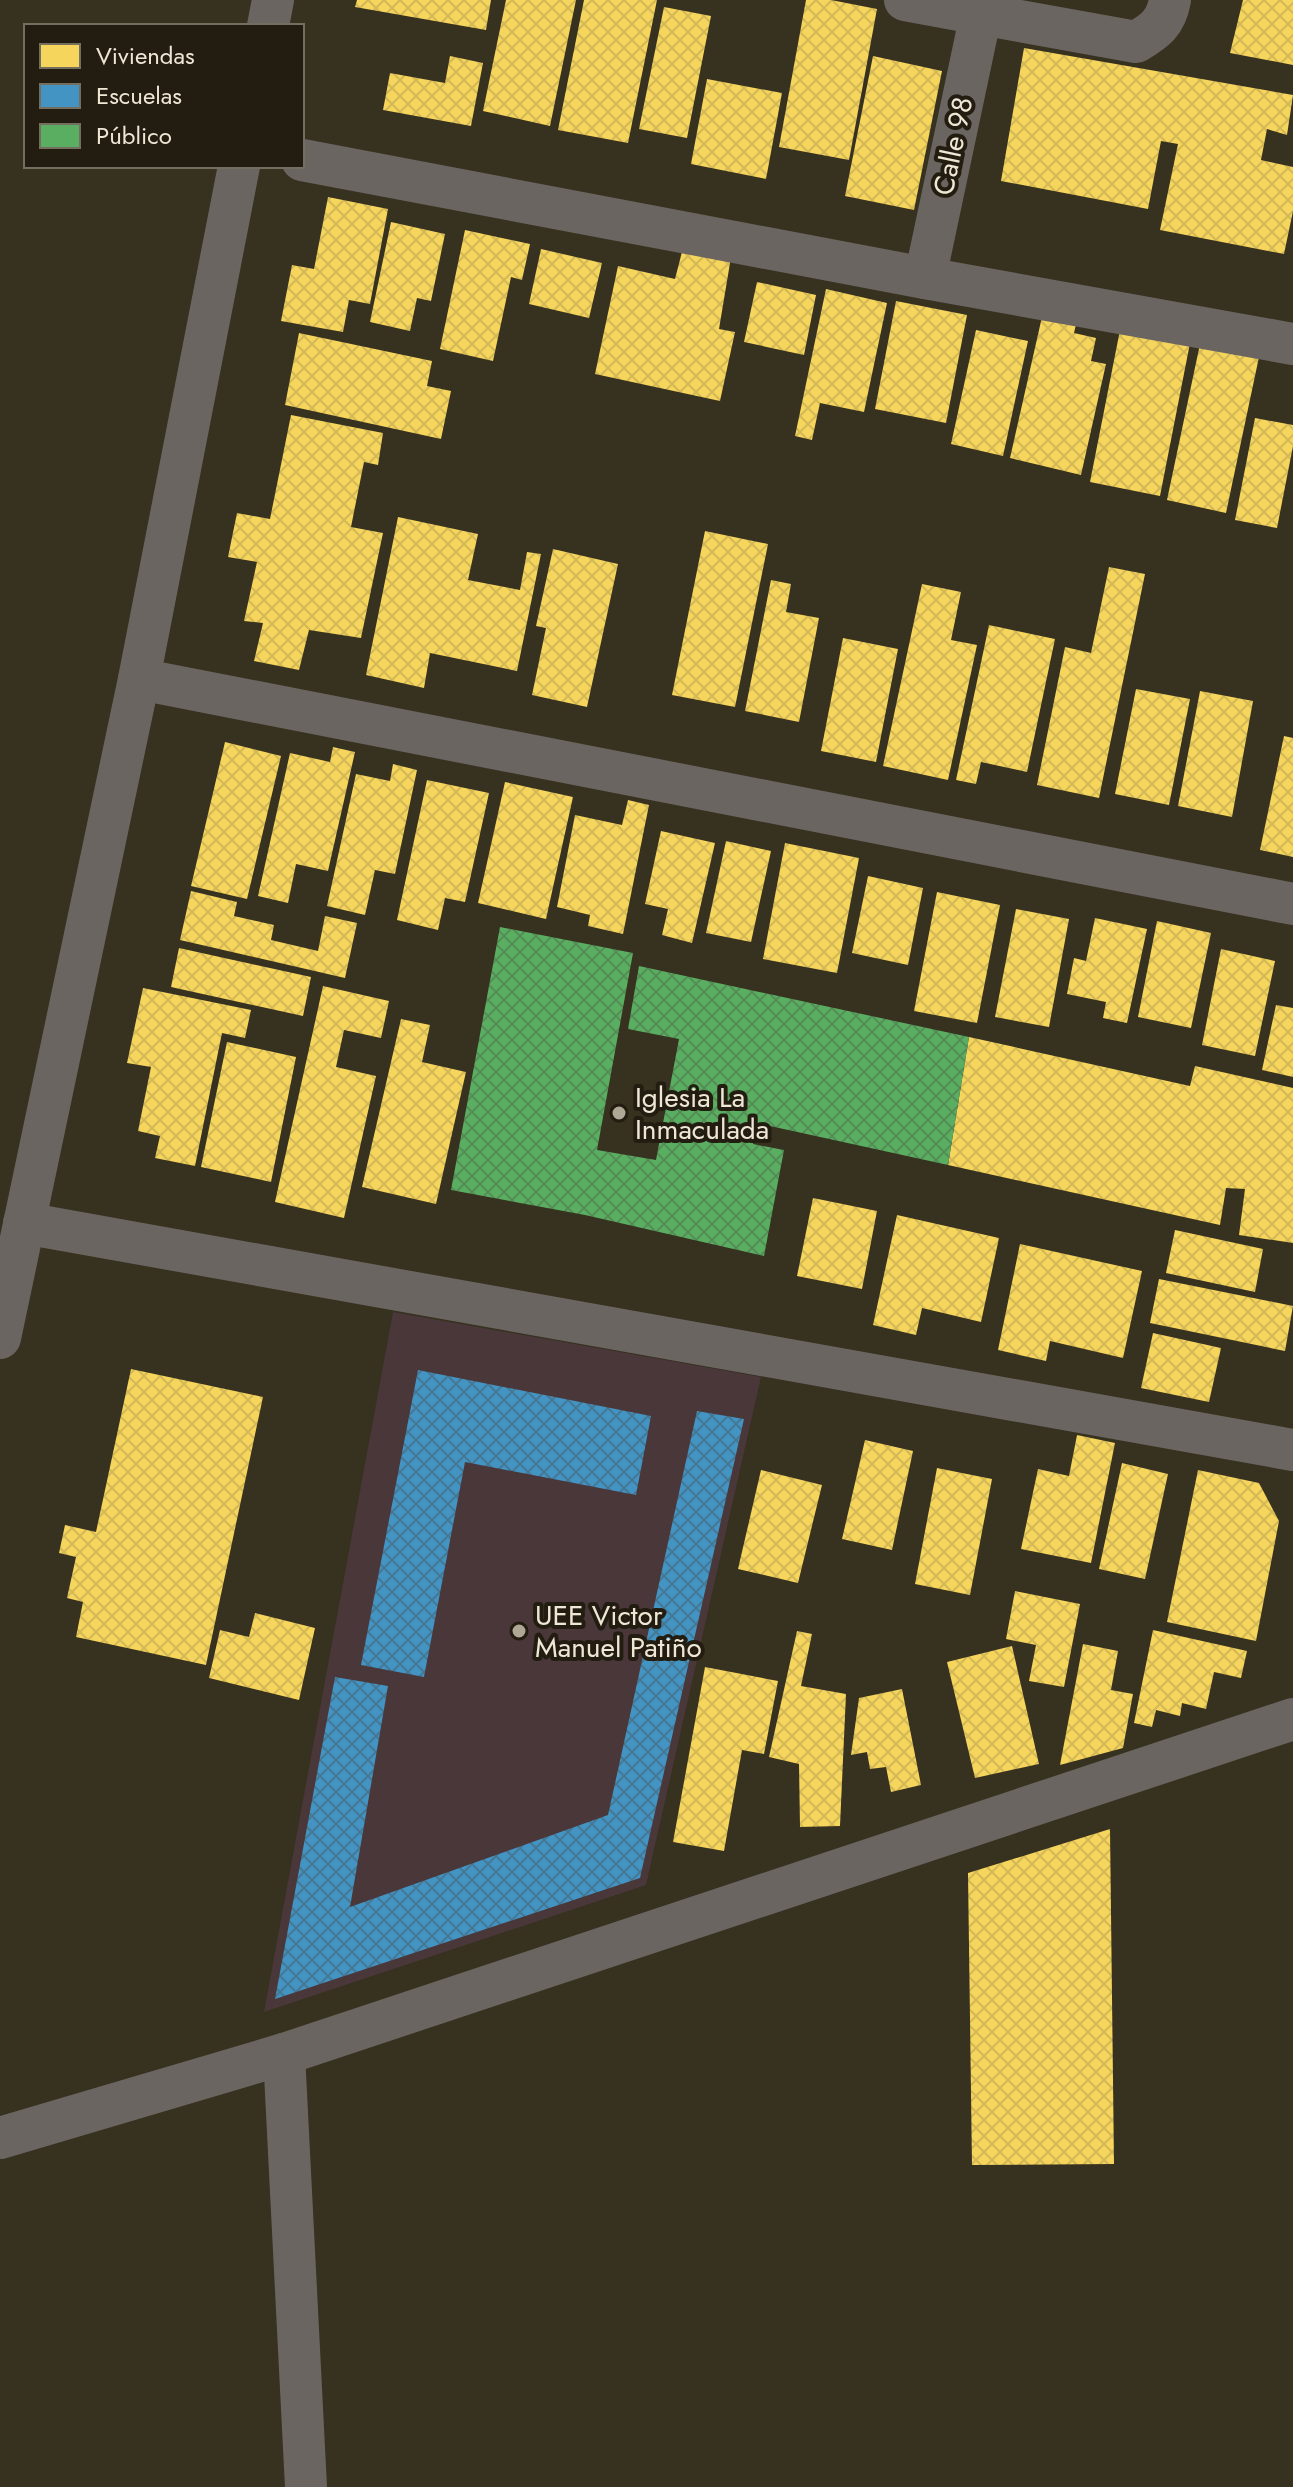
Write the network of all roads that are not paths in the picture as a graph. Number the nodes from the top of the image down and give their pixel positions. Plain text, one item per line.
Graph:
1 (273, 0) edge
2 (905, 0) edge
3 (1170, 0) edge
4 (981, 14) junction
5 (268, 24) edge
6 (304, 160) edge
7 (239, 168) edge
8 (925, 278) junction
9 (1293, 344) edge
10 (139, 679) junction
11 (1293, 904) edge
12 (24, 1223) junction
13 (0, 1338) edge
14 (1293, 1450) edge
15 (1293, 1719) edge
16 (284, 2054) junction
17 (0, 2138) edge
18 (306, 2487) edge

1 - 5 street
2 - 4 street
3 - 4 street
4 - 8 street, Calle 98
6 - 8 street
7 - 10 street
8 - 9 street
10 - 11 street
10 - 12 street
12 - 13 street
12 - 14 street
15 - 16 street
16 - 17 street
16 - 18 street

